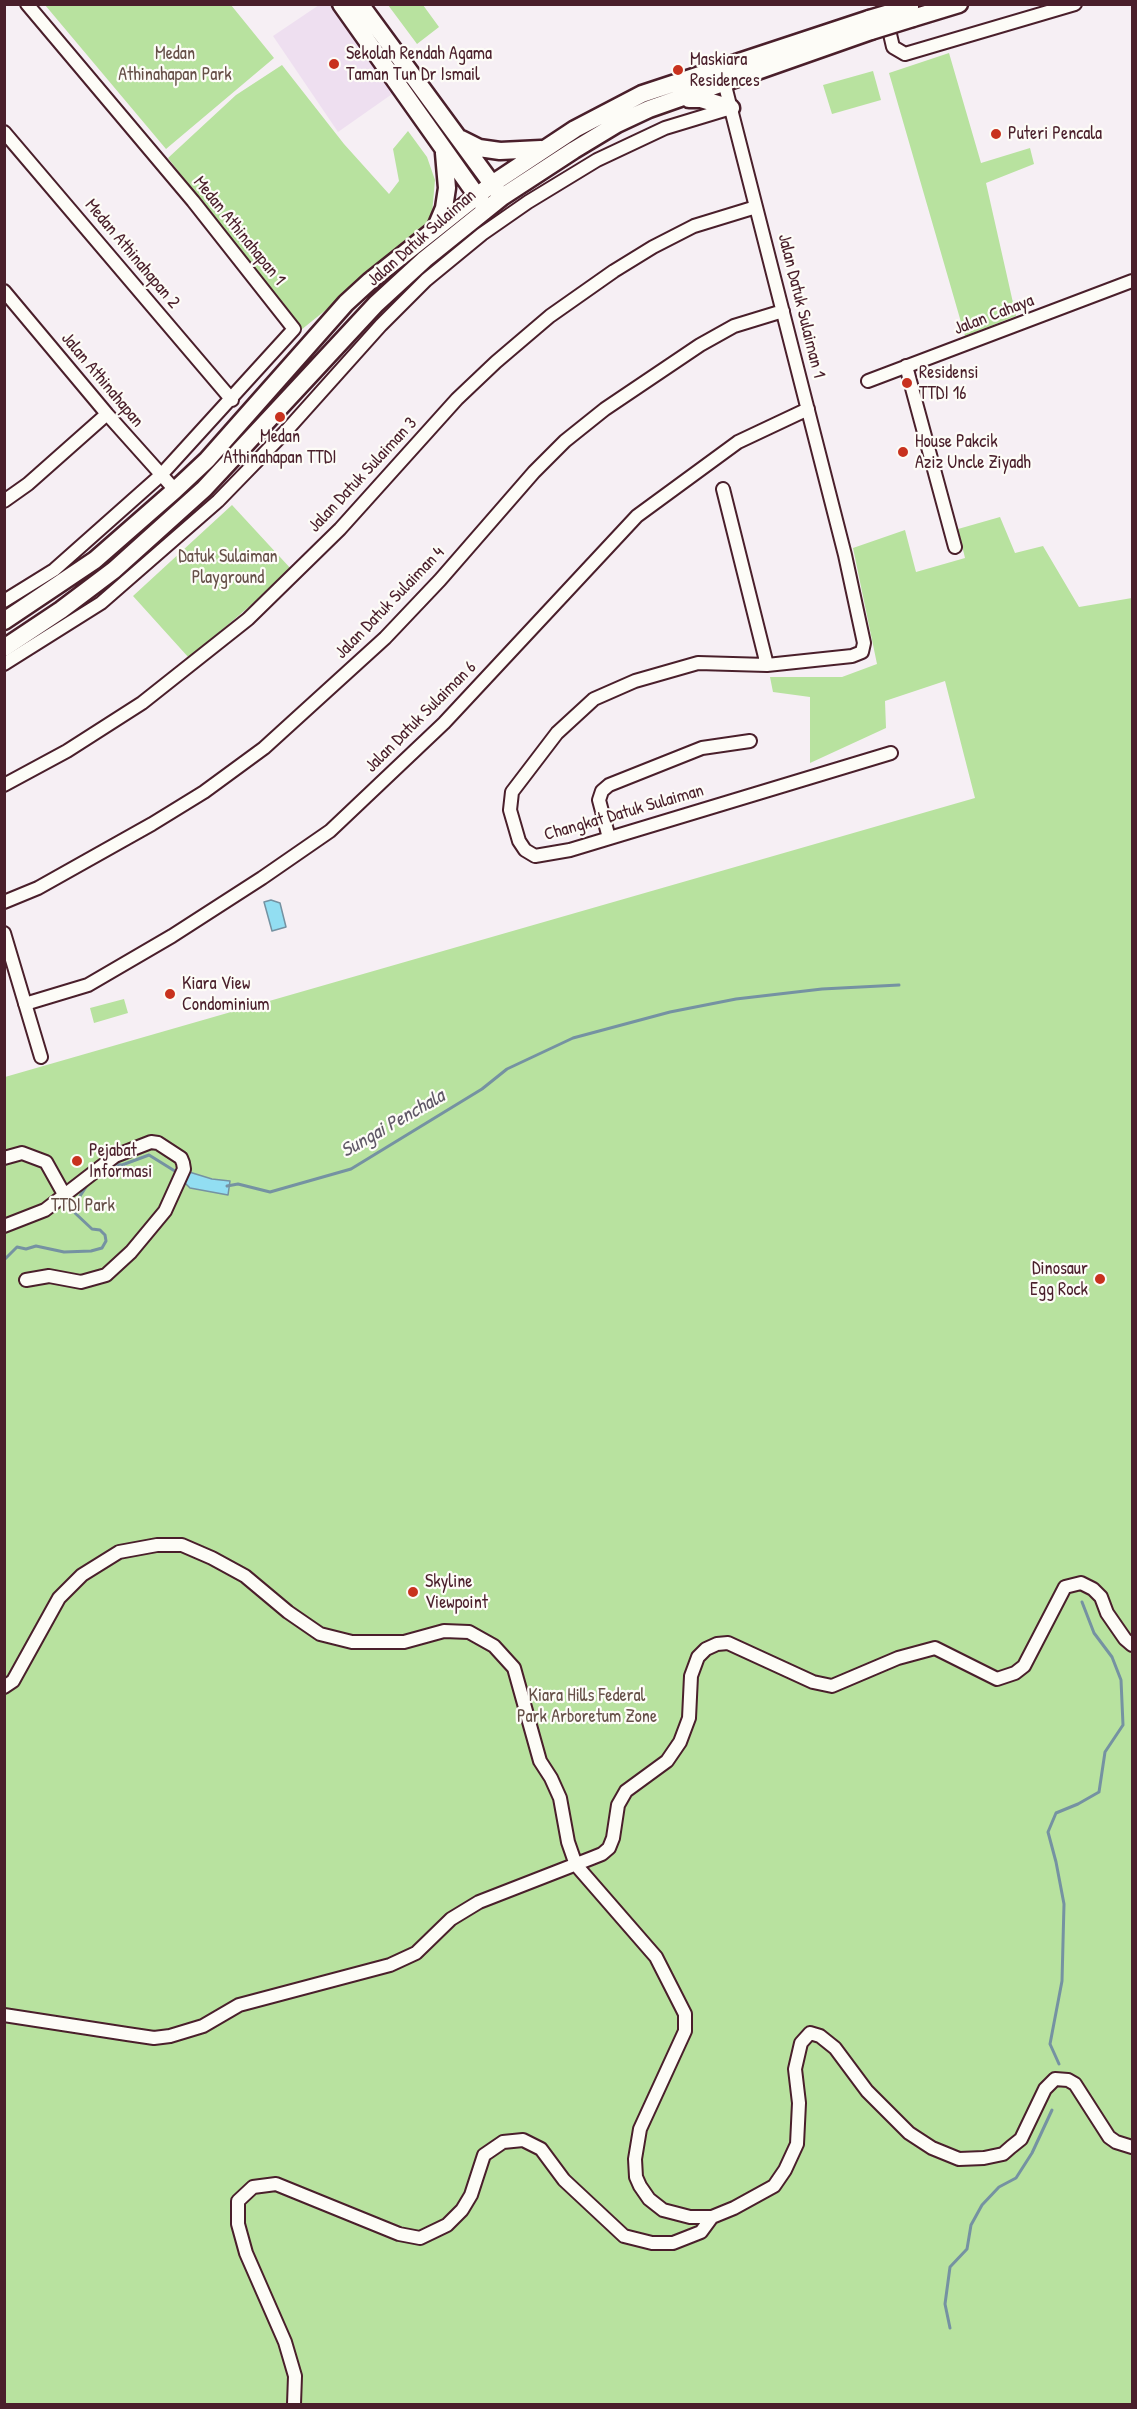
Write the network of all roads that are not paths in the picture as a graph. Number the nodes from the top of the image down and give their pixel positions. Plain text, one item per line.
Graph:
1 (27, 4) edge
2 (341, 4) edge
3 (360, 4) edge
4 (883, 4) edge
5 (959, 4) edge
6 (1075, 4) edge
7 (913, 10) edge
8 (1032, 10) edge
9 (722, 75) junction
10 (680, 99) junction
11 (731, 108) junction
12 (4, 132) edge
13 (458, 137) junction
14 (443, 148) junction
15 (545, 148) junction
16 (497, 190) junction
17 (481, 202) junction
18 (756, 207) junction
19 (436, 228) junction
20 (1132, 281) edge
21 (4, 291) edge
22 (346, 303) junction
23 (376, 304) junction
24 (783, 311) junction
25 (906, 366) junction
26 (868, 381) dead end
27 (232, 400) junction
28 (808, 409) junction
29 (107, 414) junction
30 (192, 442) junction
31 (207, 460) junction
32 (161, 475) junction
33 (723, 489) dead end
34 (175, 490) junction
35 (4, 501) edge
36 (955, 547) dead end
37 (845, 555) joint
38 (4, 602) edge
39 (22, 610) junction
40 (61, 610) junction
41 (4, 621) edge
42 (4, 648) edge
43 (4, 664) edge
44 (767, 665) junction
45 (750, 741) dead end
46 (891, 753) dead end
47 (4, 785) edge
48 (609, 838) junction
49 (4, 902) edge
50 (4, 933) edge
51 (25, 1004) junction
52 (41, 1057) dead end
53 (4, 1158) edge
54 (65, 1196) junction
55 (4, 1226) edge
56 (26, 1280) dead end
57 (1132, 1645) edge
58 (4, 1688) edge
59 (576, 1865) junction
60 (4, 2015) edge
61 (1132, 2147) edge
62 (712, 2217) junction
63 (294, 2404) edge

1 - 27 street, Medan Athinahapan 1
2 - 14 main road
3 - 13 main road
4 - 8 street
5 - 7 main road, Jalan Datuk Sulaiman
6 - 8 street
7 - 9 main road, Jalan Datuk Sulaiman, bridge
9 - 10 main road, Jalan Datuk Sulaiman
9 - 11 street, Jalan Datuk Sulaiman 1
9 - 15 main road, Jalan Datuk Sulaiman
10 - 11 main road
10 - 16 main road, Jalan Datuk Sulaiman
11 - 18 street, Jalan Datuk Sulaiman 1
11 - 43 street, Jalan Datuk Sulaiman
12 - 27 street, Medan Athinahapan 2
13 - 15 main road
13 - 16 main road
14 - 17 main road
14 - 19 main road
15 - 16 main road, Jalan Datuk Sulaiman
16 - 17 main road, Jalan Datuk Sulaiman
17 - 19 main road, Jalan Datuk Sulaiman
17 - 23 main road, Jalan Datuk Sulaiman
18 - 24 street, Jalan Datuk Sulaiman 1
18 - 47 street, Jalan Datuk Sulaiman 3
19 - 22 main road, Jalan Datuk Sulaiman
20 - 25 street, Jalan Cahaya
21 - 29 street, Jalan Athinahapan
22 - 23 main road
22 - 31 main road, Jalan Datuk Sulaiman
23 - 40 main road, Jalan Datuk Sulaiman
24 - 28 street, Jalan Datuk Sulaiman 1
24 - 49 street, Jalan Datuk Sulaiman 4
25 - 26 street, Jalan Cahaya
25 - 36 street
27 - 30 street, Medan Athinahapan 1
28 - 37 street, Jalan Datuk Sulaiman 1
28 - 51 street, Jalan Datuk Sulaiman 6
29 - 32 street, Jalan Athinahapan
29 - 35 street
30 - 31 street
30 - 32 street, Medan Athinahapan 1
31 - 34 main road, Jalan Datuk Sulaiman
32 - 34 street, Jalan Athinahapan
32 - 38 street
33 - 44 street
34 - 39 main road, Jalan Datuk Sulaiman
37 - 44 street, Changkat Datuk Sulaiman
39 - 40 main road
39 - 41 main road, Jalan Datuk Sulaiman
40 - 42 main road, Jalan Datuk Sulaiman
44 - 48 street, Changkat Datuk Sulaiman
45 - 48 street
46 - 48 street, Changkat Datuk Sulaiman
50 - 51 street
51 - 52 street
53 - 54 street
54 - 55 street
54 - 56 street
57 - 59 street
58 - 59 street
59 - 60 street
59 - 62 street
61 - 62 street
62 - 63 street

